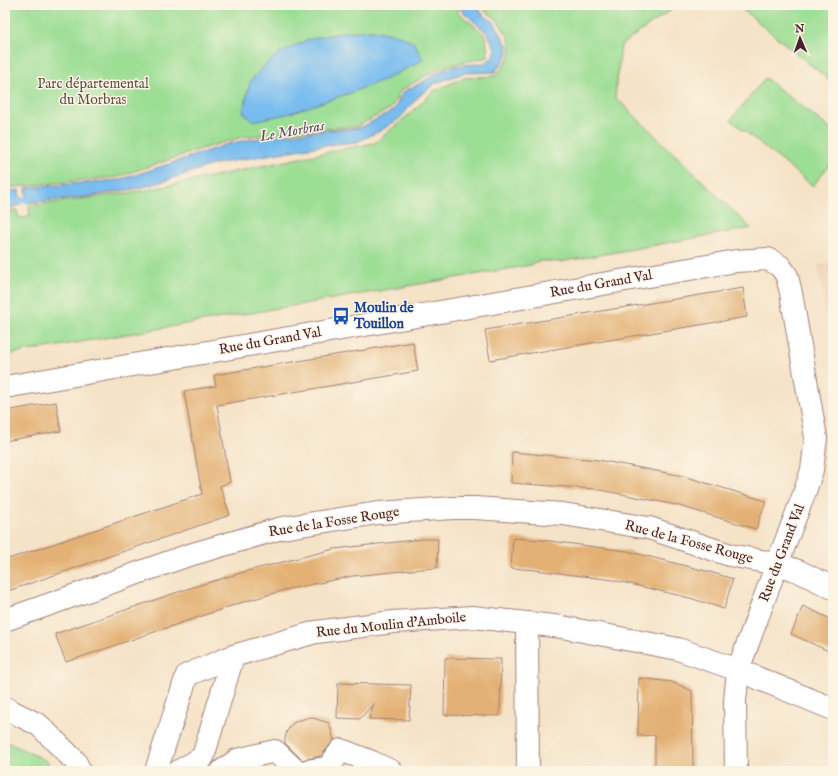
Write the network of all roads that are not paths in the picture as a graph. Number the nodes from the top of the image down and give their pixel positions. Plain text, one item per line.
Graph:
1 (5, 386) edge
2 (777, 564) junction
3 (833, 588) edge
4 (5, 620) edge
5 (527, 623) junction
6 (233, 656) junction
7 (738, 670) junction
8 (5, 708) edge
9 (833, 709) edge
10 (80, 771) edge
11 (156, 771) edge
12 (179, 771) edge
13 (222, 771) edge
14 (296, 771) edge
15 (306, 771) edge
16 (391, 771) edge
17 (528, 771) edge
18 (736, 771) edge

1 - 2 street, Rue du Grand Val
2 - 3 street, Rue de la Fosse Rouge
2 - 4 street, Rue de la Fosse Rouge
2 - 7 street, Rue du Grand Val
5 - 6 street, Rue du Moulin d'Amboile
5 - 7 street, Rue du Moulin d'Amboile
5 - 17 street
6 - 11 street, Rue du Moulin d'Amboile
6 - 12 street
7 - 9 street, Rue du Moulin d'Amboile
7 - 18 street, Rue du Grand Val
8 - 10 street
13 - 14 street
15 - 16 street

